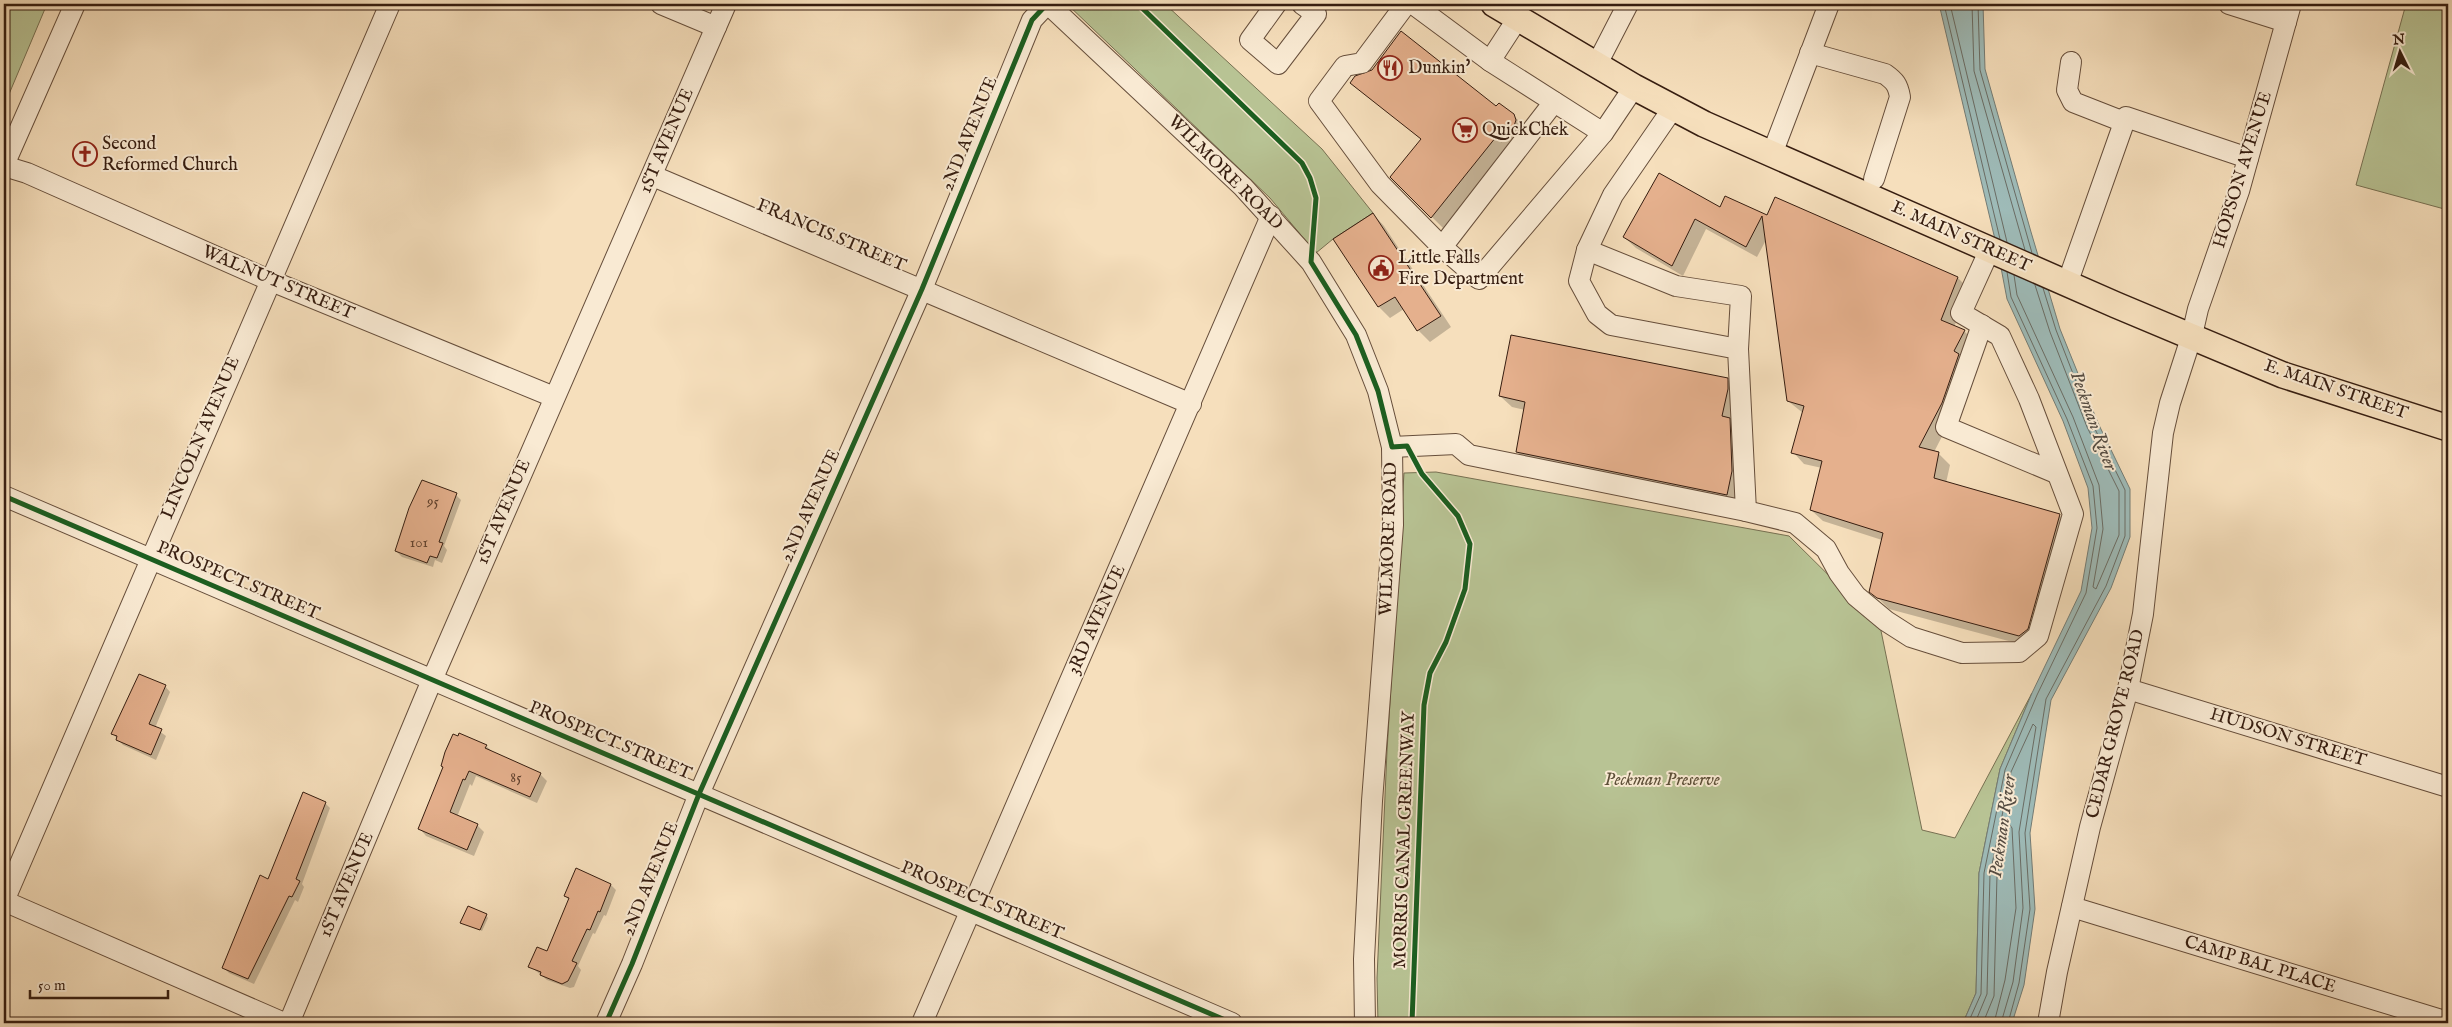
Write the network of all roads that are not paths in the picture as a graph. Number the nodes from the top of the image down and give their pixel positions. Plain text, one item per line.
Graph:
1 (75, 4) edge
2 (390, 4) edge
3 (661, 4) edge
4 (726, 4) edge
5 (1047, 4) edge
6 (1276, 4) edge
7 (1302, 4) edge
8 (1406, 4) edge
9 (1413, 4) edge
10 (1494, 4) edge
11 (1628, 4) edge
12 (1829, 4) edge
13 (2229, 4) edge
14 (2289, 13) edge
15 (1518, 18) junction
16 (716, 27) junction
17 (1810, 53) junction
18 (1490, 60) junction
19 (2071, 62) dead end
20 (1596, 66) junction
21 (1634, 87) junction
22 (1554, 102) junction
23 (1673, 108) junction
24 (2124, 122) junction
25 (1603, 133) junction
26 (1772, 154) junction
27 (2248, 158) junction
28 (4, 166) edge
29 (653, 176) junction
30 (1874, 179) dead end
31 (1271, 216) junction
32 (1442, 247) junction
33 (1587, 250) junction
34 (1992, 250) junction
35 (270, 280) junction
36 (2067, 284) junction
37 (922, 288) junction
38 (1982, 325) junction
39 (2192, 335) junction
40 (1738, 350) junction
41 (554, 397) junction
42 (1190, 404) junction
43 (2448, 428) edge
44 (1392, 447) junction
45 (2056, 473) junction
46 (4, 496) edge
47 (1746, 511) junction
48 (150, 557) junction
49 (432, 680) junction
50 (2128, 689) junction
51 (2448, 787) edge
52 (699, 794) junction
53 (4, 901) edge
54 (2072, 907) junction
55 (969, 910) junction
56 (2448, 1022) edge
57 (284, 1023) edge
58 (289, 1023) edge
59 (606, 1023) edge
60 (922, 1023) edge
61 (1232, 1023) edge
62 (1365, 1023) edge
63 (2048, 1023) edge

1 - 28 street
2 - 35 street, LINCOLN AVENUE
3 - 16 street
4 - 16 street, 1ST AVENUE
5 - 31 street, WILMORE ROAD
5 - 37 street, 2ND AVENUE
6 - 7 street
8 - 32 street
9 - 18 street
10 - 15 main road, E. MAIN STREET
11 - 20 street
12 - 17 street
13 - 14 street
14 - 27 street, HOPSON AVENUE
15 - 18 street
15 - 20 main road, E. MAIN STREET
16 - 29 street, 1ST AVENUE
17 - 26 street
17 - 30 street
18 - 22 street
19 - 24 street
20 - 21 main road, E. MAIN STREET
21 - 23 main road, E. MAIN STREET
21 - 25 street
22 - 25 street
22 - 32 street
23 - 26 main road, E. MAIN STREET
23 - 33 street
24 - 27 street
24 - 36 street
25 - 32 street
26 - 34 main road, E. MAIN STREET
27 - 39 street, HOPSON AVENUE
28 - 35 street, WALNUT STREET
29 - 37 street, FRANCIS STREET
29 - 41 street, 1ST AVENUE
31 - 42 street, 3RD AVENUE
31 - 44 street, WILMORE ROAD
33 - 40 street
33 - 40 street
34 - 36 main road, E. MAIN STREET
34 - 38 street
35 - 41 street, WALNUT STREET
35 - 48 street, LINCOLN AVENUE
36 - 39 main road, E. MAIN STREET
37 - 42 street, FRANCIS STREET
37 - 52 street, 2ND AVENUE
38 - 45 street
38 - 45 street
39 - 43 main road, E. MAIN STREET
39 - 50 street, CEDAR GROVE ROAD
40 - 47 street
41 - 49 street, 1ST AVENUE
42 - 55 street, 3RD AVENUE
44 - 47 street
44 - 62 street, WILMORE ROAD
45 - 47 street
46 - 48 street, PROSPECT STREET
48 - 49 street, PROSPECT STREET
48 - 53 street, LINCOLN AVENUE
49 - 52 street, PROSPECT STREET
49 - 58 street, 1ST AVENUE
50 - 51 street, HUDSON STREET
50 - 54 street, CEDAR GROVE ROAD
52 - 55 street, PROSPECT STREET
52 - 59 street, 2ND AVENUE
53 - 57 street
54 - 56 street, CAMP BAL PLACE
54 - 63 street, CEDAR GROVE ROAD
55 - 60 street, 3RD AVENUE
55 - 61 street, PROSPECT STREET

